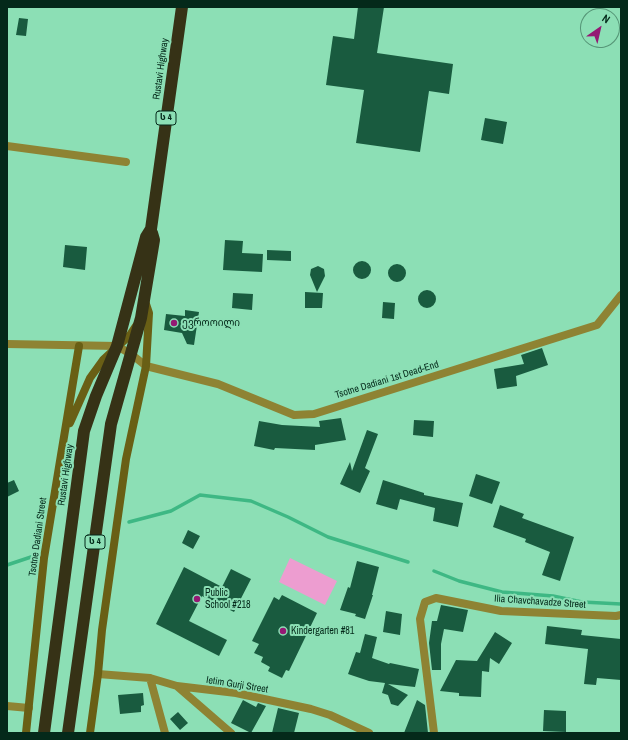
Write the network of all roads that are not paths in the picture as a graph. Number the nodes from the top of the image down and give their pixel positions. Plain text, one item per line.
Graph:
1 (182, 7) edge
2 (7, 146) edge
3 (126, 162) dead end
4 (151, 229) junction
5 (621, 295) edge
6 (145, 300) junction
7 (141, 318) junction
8 (7, 344) edge
9 (79, 346) junction
10 (117, 346) junction
11 (131, 354) junction
12 (146, 366) junction
13 (65, 432) junction
14 (621, 615) edge
15 (98, 674) junction
16 (150, 678) junction
17 (177, 686) junction
18 (7, 706) edge
19 (29, 708) junction
20 (26, 733) edge
21 (44, 733) edge
22 (68, 733) edge
23 (90, 733) edge
24 (165, 733) edge
25 (231, 733) edge
26 (369, 733) edge
27 (434, 733) edge

1 - 4 highway, Rustavi Highway / ს 4
2 - 3 street
4 - 6 highway, Rustavi Highway / ს 4
4 - 10 highway, Rustavi Highway / ს 4
5 - 12 street, Tsotne Dadiani 1st Dead-End
6 - 7 highway, Rustavi Highway / ს 4
6 - 12 street
7 - 10 street
7 - 11 highway, Rustavi Highway / ს 4
8 - 9 street
9 - 10 street
9 - 13 street, Tsotne Dadiani Street
10 - 11 street
10 - 13 street
10 - 21 highway, Rustavi Highway / ს 4
11 - 12 street
11 - 22 highway, Rustavi Highway / ს 4
12 - 15 street
13 - 19 street, Tsotne Dadiani Street
14 - 27 street, Ilia Chavchavadze Street
15 - 16 street, Ietim Gurji Street
15 - 23 street
16 - 17 street, Ietim Gurji Street
16 - 24 street
17 - 25 street
17 - 26 street, Ietim Gurji Street
18 - 19 street
19 - 20 street, Tsotne Dadiani Street

